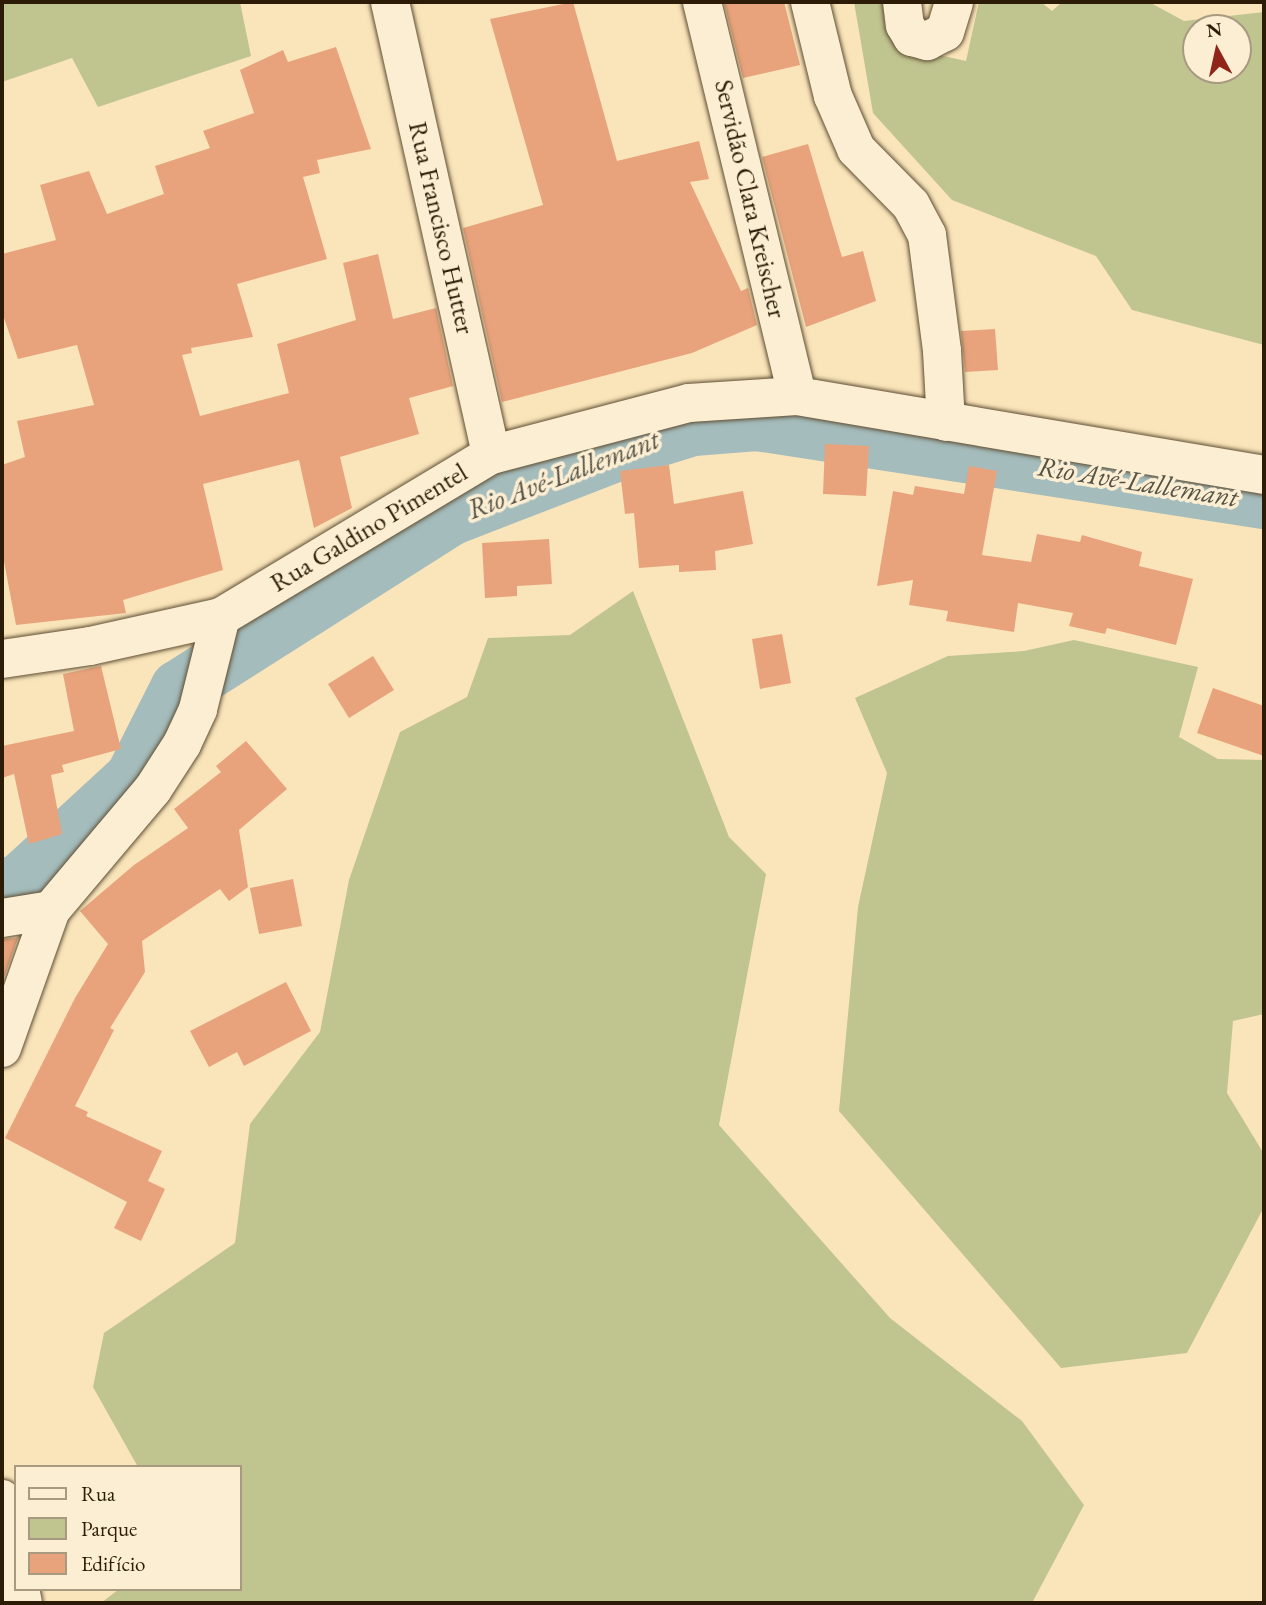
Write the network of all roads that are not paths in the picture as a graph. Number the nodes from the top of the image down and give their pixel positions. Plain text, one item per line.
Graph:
1 (390, 2) edge
2 (702, 2) edge
3 (810, 2) edge
4 (902, 2) edge
5 (954, 2) edge
6 (797, 396) junction
7 (946, 422) junction
8 (491, 454) junction
9 (1264, 475) edge
10 (220, 618) junction
11 (2, 659) edge
12 (51, 910) junction
13 (2, 918) edge
14 (2, 1048) edge
15 (2, 1499) edge
16 (14, 1557) edge

1 - 8 street, Rua Francisco Hutter
2 - 6 street, Servidão Clara Kreischer
3 - 7 street
4 - 5 street
6 - 7 street, Rua Galdino Pimentel
6 - 8 street, Rua Galdino Pimentel
7 - 9 street, Rua Galdino Pimentel
8 - 10 street, Rua Galdino Pimentel
10 - 11 street, Rua Galdino Pimentel
10 - 12 street
12 - 13 street
12 - 14 street
15 - 16 street

